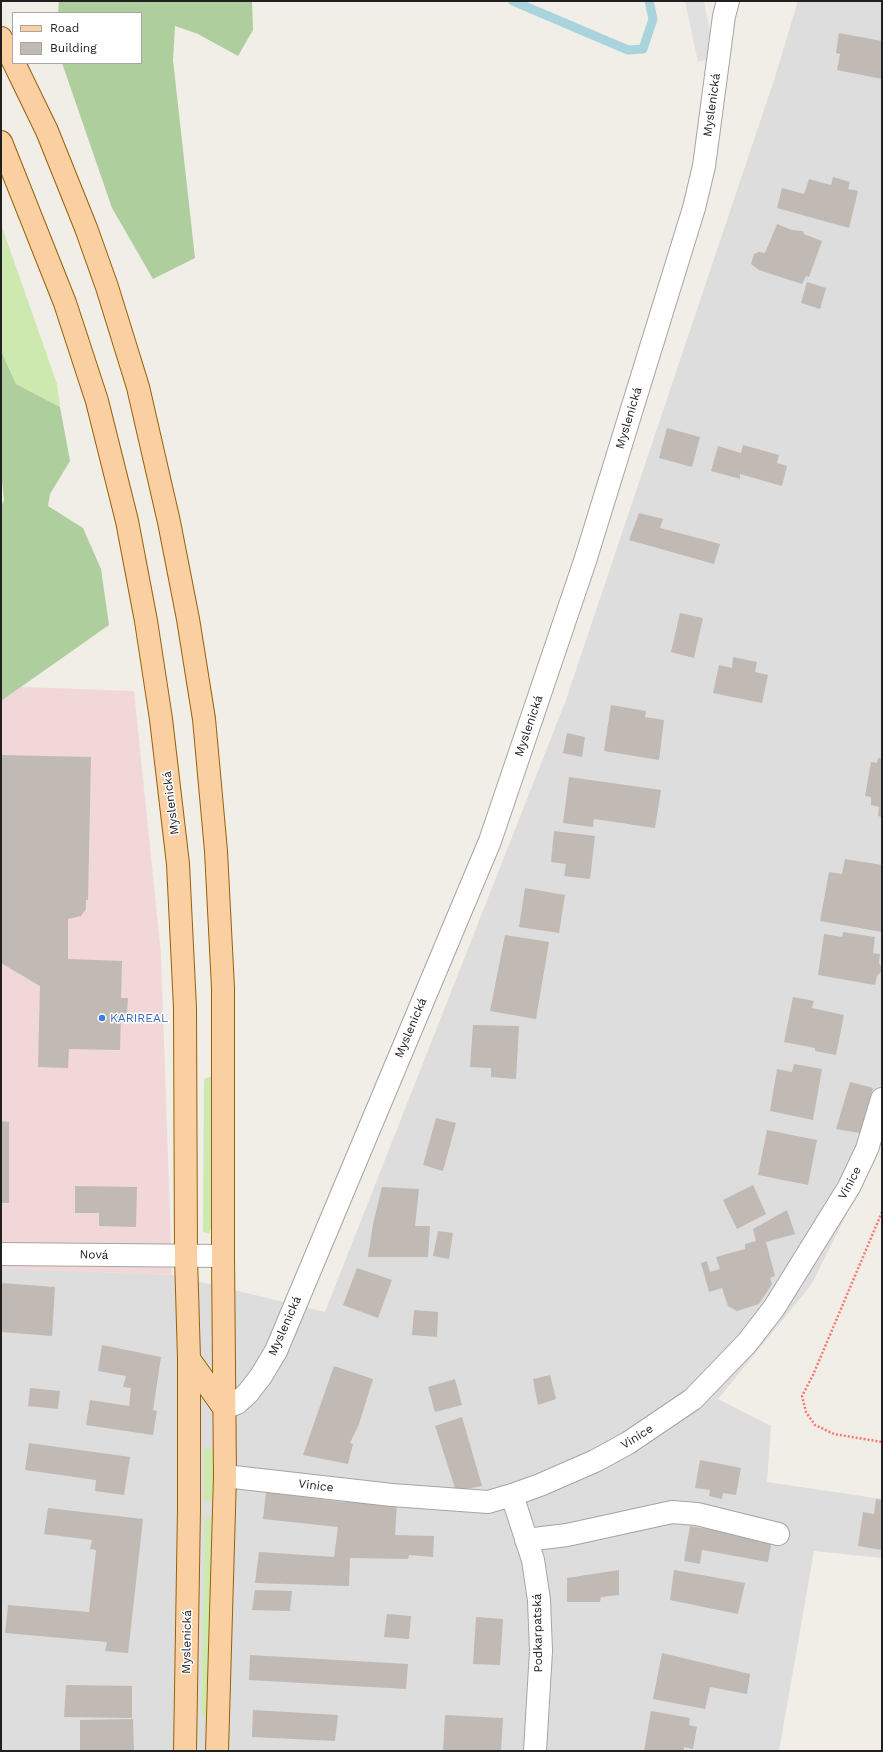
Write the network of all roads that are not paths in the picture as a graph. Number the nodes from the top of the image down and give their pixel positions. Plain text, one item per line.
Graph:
1 (728, 1) edge
2 (1, 38) edge
3 (12, 58) edge
4 (15, 64) edge
5 (1, 142) edge
6 (882, 1099) edge
7 (1, 1254) edge
8 (223, 1256) junction
9 (186, 1257) junction
10 (189, 1358) junction
11 (224, 1408) junction
12 (225, 1476) junction
13 (512, 1495) junction
14 (778, 1534) dead end
15 (526, 1540) junction
16 (185, 1751) edge
17 (217, 1751) edge
18 (535, 1751) edge

1 - 11 street, Myslenická
2 - 3 main road
4 - 8 main road
5 - 9 main road, Myslenická
6 - 13 street, Vinice
7 - 9 street, Nová
8 - 9 street, Nová
8 - 11 main road
9 - 10 main road, Myslenická
10 - 11 main road
10 - 16 main road, Myslenická
11 - 12 main road
12 - 13 street, Vinice
12 - 17 main road
13 - 15 street, Podkarpatská
14 - 15 street
15 - 18 street, Podkarpatská

